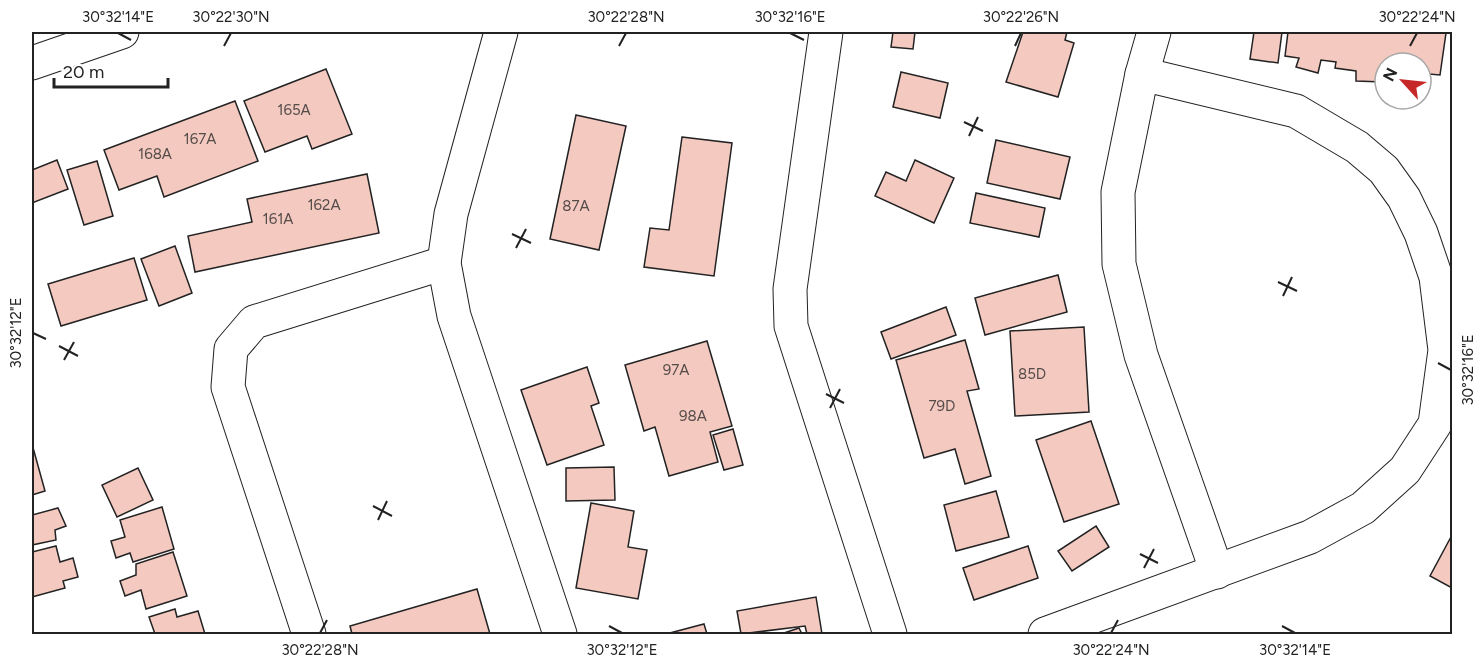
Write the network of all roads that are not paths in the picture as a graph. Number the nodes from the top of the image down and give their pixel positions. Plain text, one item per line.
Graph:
1 (122, 32) edge
2 (501, 32) edge
3 (826, 32) edge
4 (1154, 32) edge
5 (32, 63) edge
6 (1142, 74) junction
7 (444, 263) junction
8 (1217, 572) junction
9 (309, 634) edge
10 (560, 634) edge
11 (890, 634) edge
12 (1045, 634) edge

1 - 5 street
2 - 7 street
3 - 11 street
4 - 6 street
6 - 8 street
6 - 8 street
7 - 9 street
7 - 10 street
8 - 12 street

